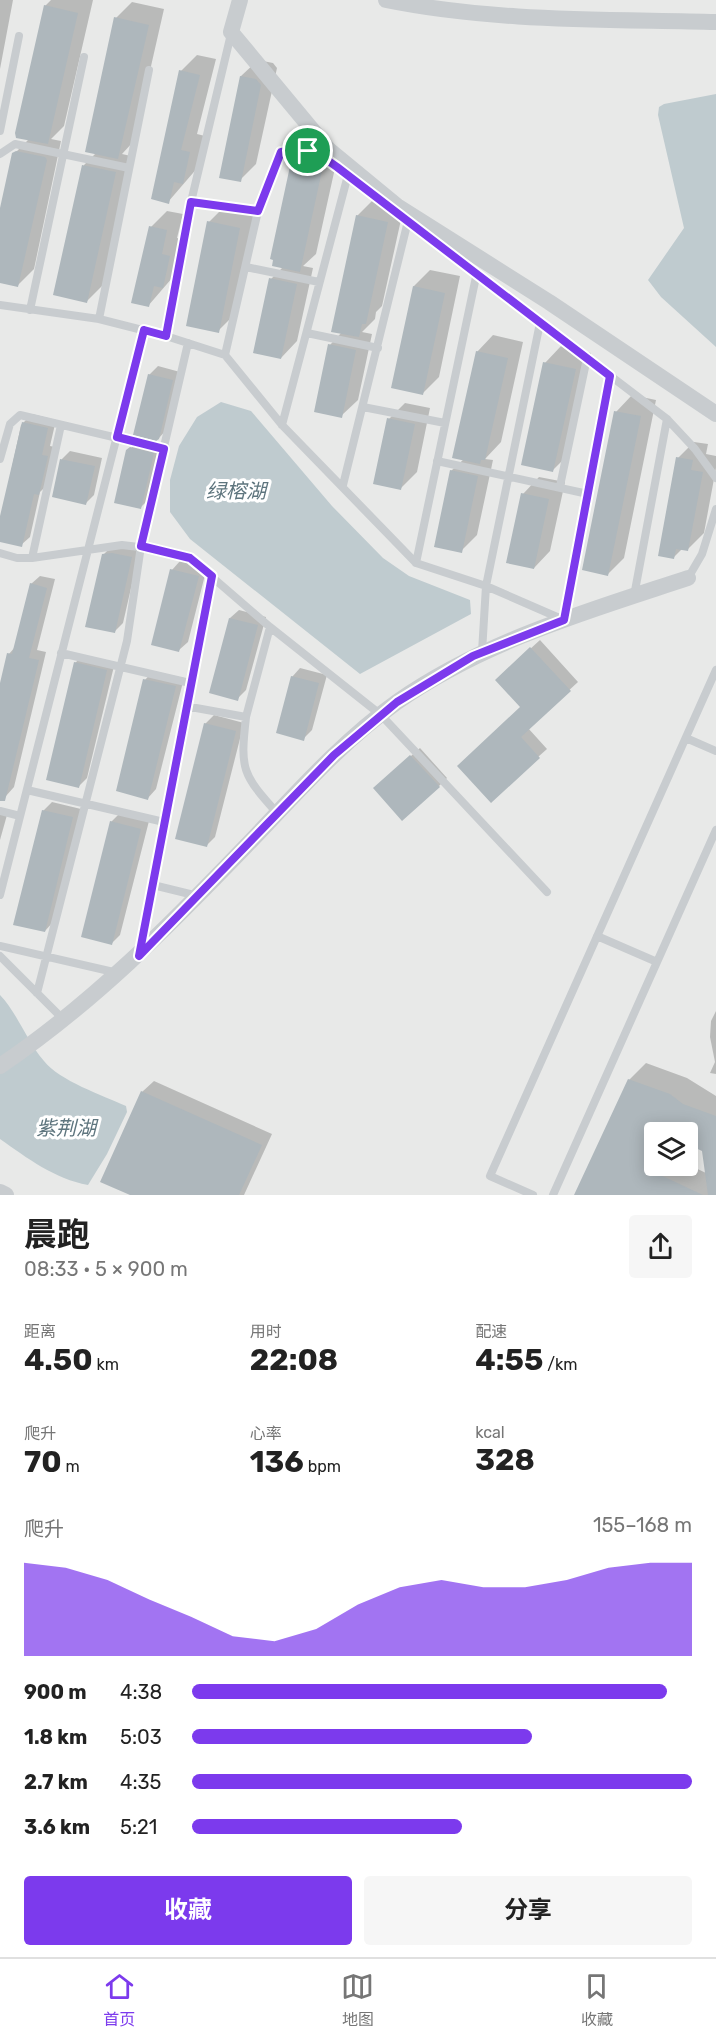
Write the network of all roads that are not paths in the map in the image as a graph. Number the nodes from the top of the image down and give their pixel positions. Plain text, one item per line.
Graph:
1 (240, 0) edge
2 (386, 0) edge
3 (716, 22) edge
4 (231, 32) junction
5 (18, 36) dead end
6 (84, 57) dead end
7 (149, 70) dead end
8 (0, 131) edge
9 (64, 153) junction
10 (0, 154) edge
11 (129, 168) junction
12 (348, 175) junction
13 (191, 202) junction
14 (258, 211) junction
15 (408, 221) junction
16 (246, 267) junction
17 (477, 272) junction
18 (319, 282) junction
19 (0, 305) edge
20 (30, 310) junction
21 (99, 319) junction
22 (540, 323) junction
23 (144, 330) junction
24 (307, 333) junction
25 (166, 336) junction
26 (188, 343) junction
27 (378, 348) junction
28 (225, 355) junction
29 (587, 358) junction
30 (610, 376) junction
31 (363, 407) junction
32 (716, 414) edge
33 (667, 419) junction
34 (445, 423) junction
35 (61, 425) junction
36 (282, 425) junction
37 (117, 437) junction
38 (164, 449) junction
39 (0, 459) edge
40 (437, 461) junction
41 (509, 475) junction
42 (716, 478) edge
43 (343, 485) junction
44 (560, 486) junction
45 (588, 494) junction
46 (716, 509) edge
47 (141, 546) junction
48 (88, 548) junction
49 (0, 553) edge
50 (33, 558) junction
51 (416, 563) junction
52 (212, 576) junction
53 (688, 578) joint
54 (486, 586) junction
55 (634, 596) junction
56 (564, 620) junction
57 (270, 627) junction
58 (482, 652) junction
59 (61, 653) junction
60 (121, 667) junction
61 (716, 670) edge
62 (190, 683) junction
63 (185, 706) junction
64 (381, 715) junction
65 (246, 717) junction
66 (686, 738) junction
67 (716, 751) edge
68 (27, 790) junction
69 (86, 802) junction
70 (0, 811) edge
71 (278, 813) junction
72 (20, 816) junction
73 (164, 822) junction
74 (716, 830) edge
75 (153, 885) junction
76 (547, 892) dead end
77 (0, 895) edge
78 (198, 896) junction
79 (597, 936) junction
80 (0, 946) edge
81 (0, 956) edge
82 (46, 956) junction
83 (139, 956) junction
84 (657, 962) junction
85 (119, 973) junction
86 (37, 993) junction
87 (64, 1021) junction
88 (0, 1066) edge
89 (0, 1192) edge
90 (6, 1195) edge
91 (532, 1195) edge
92 (553, 1195) edge

1 - 4 street
2 - 3 street
4 - 13 lane
4 - 32 street
5 - 8 lane
6 - 9 lane
7 - 11 lane
9 - 10 lane
9 - 11 lane
9 - 20 lane
11 - 21 lane
12 - 14 lane
12 - 15 lane
12 - 18 lane
13 - 14 lane
13 - 25 lane
14 - 16 lane
15 - 17 lane
15 - 27 lane
16 - 18 lane
16 - 28 lane
17 - 22 lane
17 - 34 lane
18 - 24 lane
19 - 20 lane
20 - 21 lane
21 - 23 lane
22 - 29 lane
22 - 41 lane
23 - 25 lane
23 - 37 lane
24 - 27 lane
24 - 36 lane
25 - 26 lane
26 - 28 lane
26 - 38 lane
27 - 31 lane
28 - 36 lane
29 - 30 lane
29 - 44 lane
30 - 33 lane
30 - 45 lane
31 - 34 lane
31 - 43 lane
33 - 42 lane
33 - 55 lane
34 - 40 lane
35 - 37 lane
35 - 39 lane
35 - 50 lane
36 - 43 lane
37 - 38 lane
37 - 48 lane
38 - 47 lane
40 - 41 lane
40 - 51 lane
41 - 44 lane
41 - 54 lane
43 - 51 lane
44 - 45 lane
45 - 56 lane
46 - 53 lane
47 - 48 lane
47 - 52 lane
47 - 60 lane
48 - 50 lane
48 - 59 lane
49 - 50 lane
51 - 54 lane
52 - 57 lane
52 - 62 lane
53 - 55 street
54 - 56 lane
54 - 58 lane
55 - 56 street
56 - 58 street
57 - 64 lane
57 - 65 lane
58 - 64 street
59 - 60 lane
59 - 68 lane
60 - 62 lane
60 - 69 lane
61 - 66 lane
62 - 63 lane
63 - 65 lane
63 - 73 lane
64 - 71 street
64 - 76 lane
65 - 71 lane
66 - 67 lane
66 - 79 lane
68 - 69 lane
68 - 72 lane
69 - 73 lane
69 - 82 lane
70 - 72 lane
71 - 78 street
72 - 77 lane
73 - 75 lane
74 - 84 lane
75 - 78 lane
75 - 83 lane
78 - 83 street
79 - 84 lane
79 - 91 lane
80 - 82 lane
81 - 86 lane
82 - 85 lane
82 - 86 lane
83 - 85 street
84 - 92 lane
85 - 87 street
86 - 87 lane
87 - 88 street
89 - 90 street

